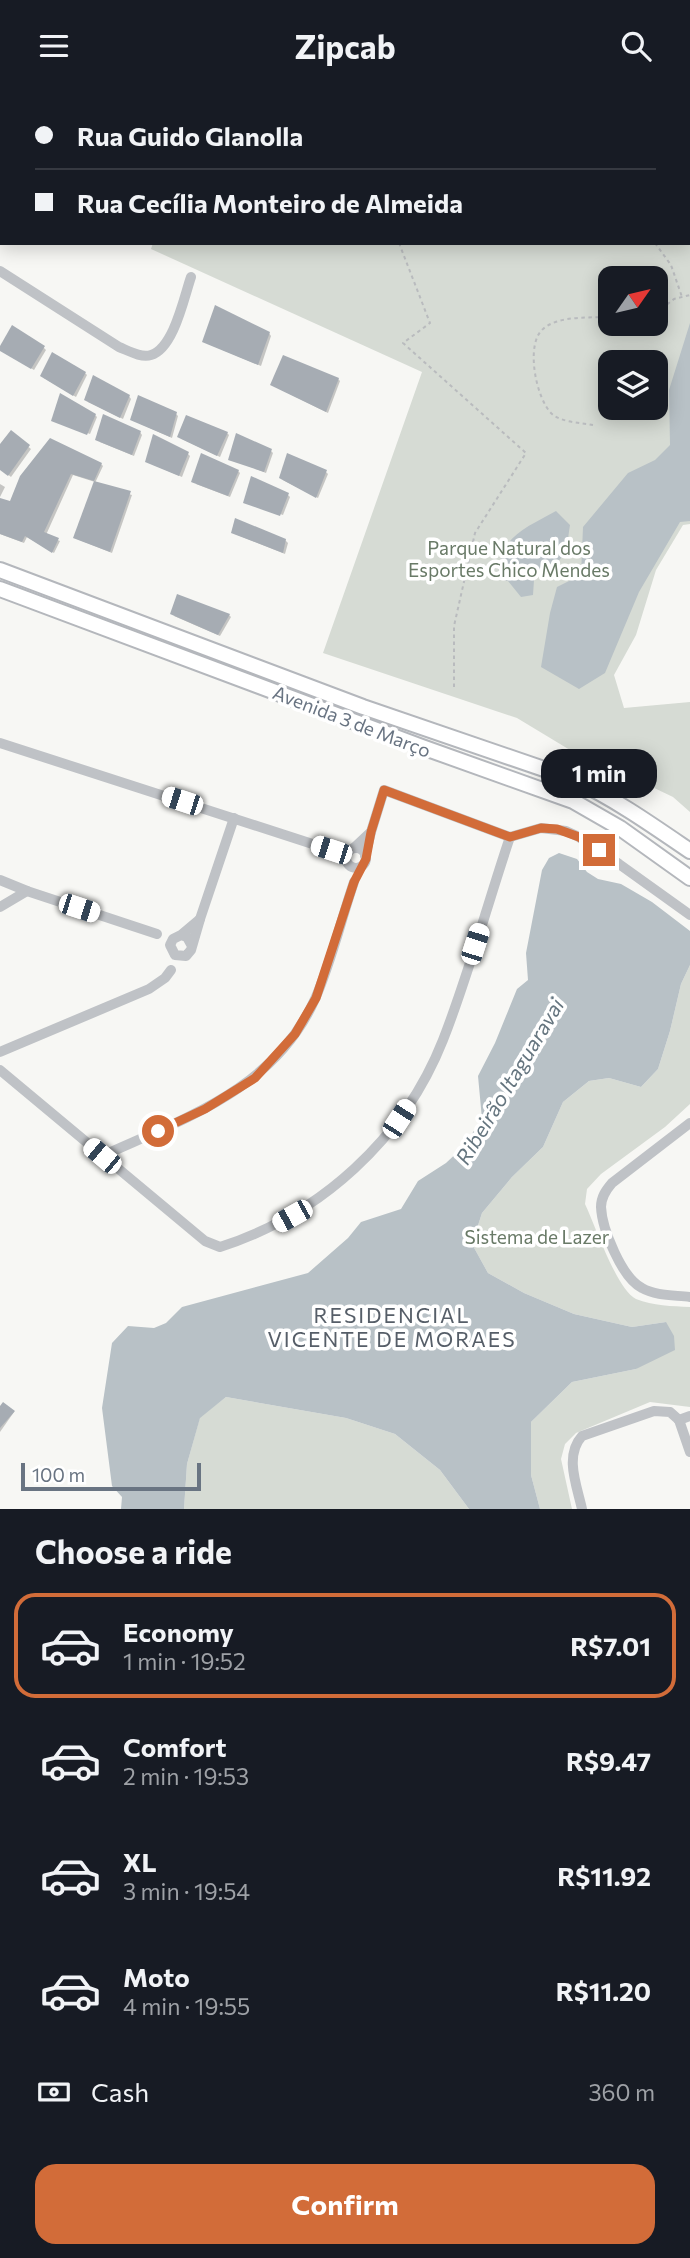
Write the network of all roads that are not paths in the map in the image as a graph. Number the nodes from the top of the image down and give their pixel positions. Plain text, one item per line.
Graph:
1 (0, 271) edge
2 (191, 277) dead end
3 (0, 570) edge
4 (0, 589) edge
5 (0, 743) edge
6 (234, 818) junction
7 (371, 832) junction
8 (510, 837) junction
9 (353, 848) junction
10 (331, 850) junction
11 (690, 851) edge
12 (364, 861) junction
13 (347, 863) junction
14 (690, 878) edge
15 (0, 881) edge
16 (354, 882) junction
17 (27, 891) junction
18 (0, 907) edge
19 (690, 915) edge
20 (200, 919) junction
21 (157, 934) junction
22 (180, 935) junction
23 (170, 947) junction
24 (189, 951) junction
25 (171, 970) junction
26 (0, 1052) edge
27 (0, 1070) edge
28 (690, 1123) edge
29 (102, 1156) junction
30 (690, 1297) edge
31 (690, 1416) edge
32 (679, 1420) junction
33 (690, 1453) edge
34 (582, 1509) edge

1 - 2 street
3 - 11 main road, Avenida 3 de Março
4 - 14 main road, Avenida 3 de Março
5 - 6 street
6 - 10 street
6 - 20 street
7 - 8 street
7 - 9 street
7 - 12 street
8 - 19 street
8 - 29 street
9 - 10 street
9 - 12 street
9 - 13 street
10 - 13 street
12 - 13 street
12 - 16 street
13 - 16 street
15 - 17 street
15 - 18 street
16 - 29 street
17 - 18 street
17 - 21 street
20 - 22 street
20 - 24 street
21 - 22 street
21 - 23 street
22 - 23 street
22 - 24 street
23 - 24 street
23 - 25 street
24 - 25 street
25 - 26 street
27 - 29 street
28 - 30 street
31 - 32 street
32 - 33 street
32 - 34 street

